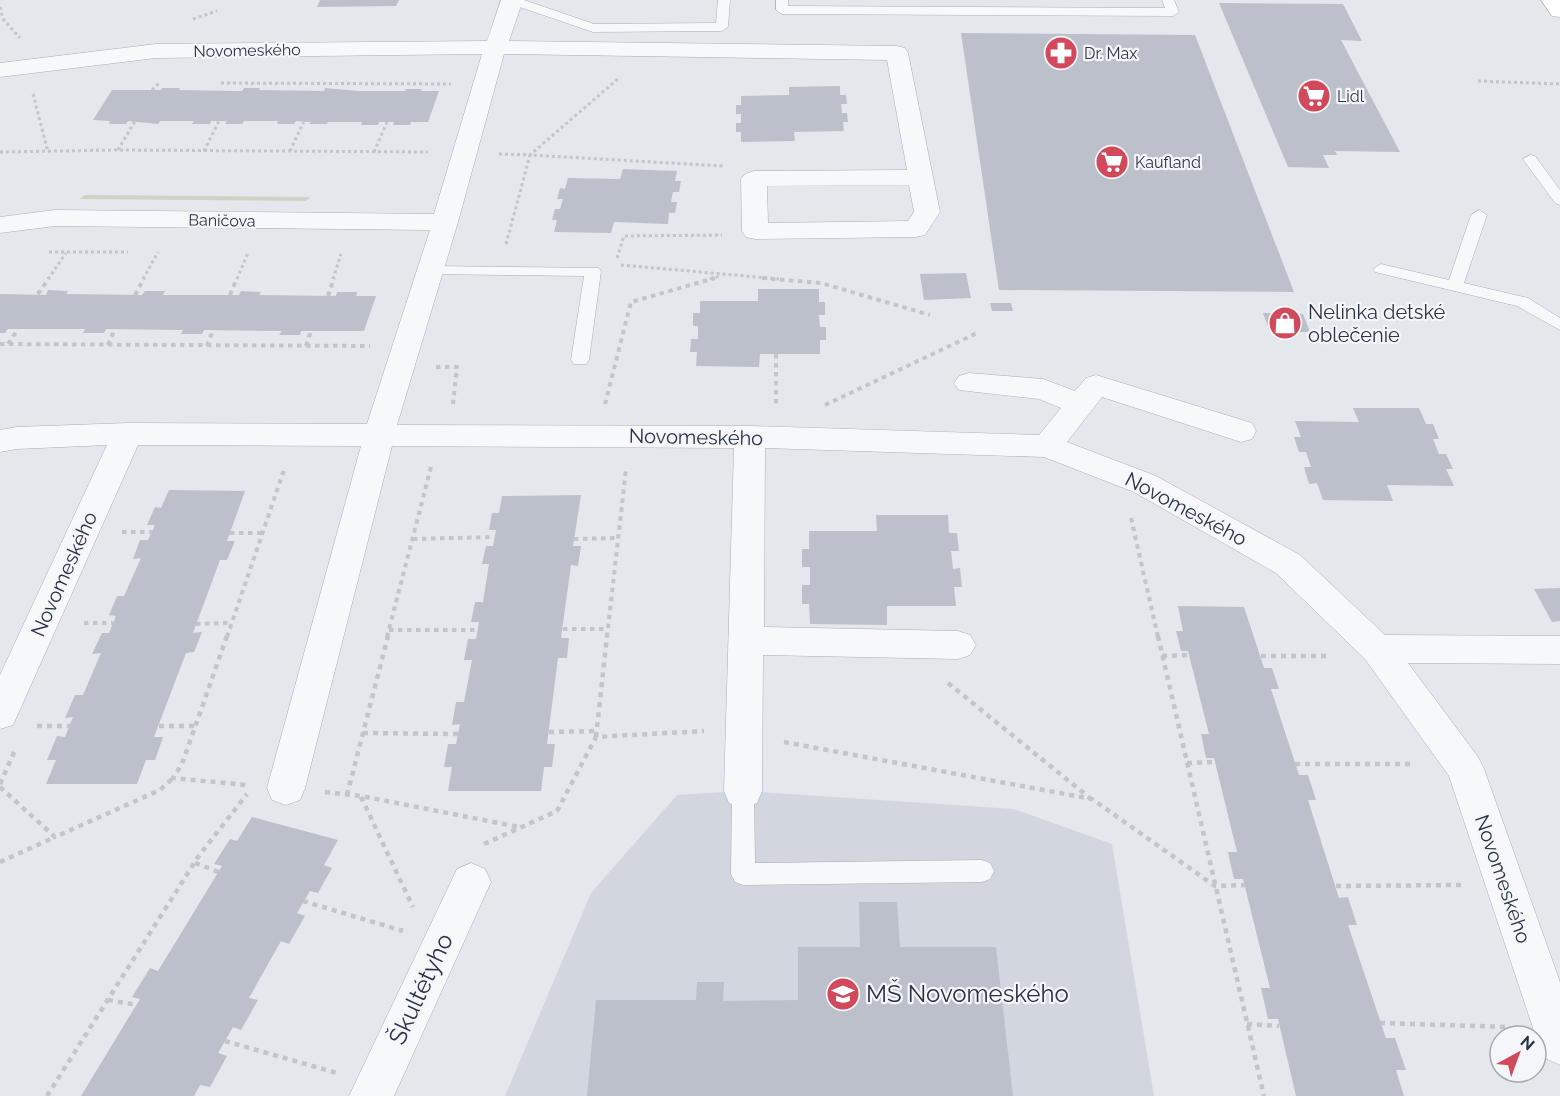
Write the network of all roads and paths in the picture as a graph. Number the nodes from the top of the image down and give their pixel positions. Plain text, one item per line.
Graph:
1 (512, 0) edge
2 (560, 0) edge
3 (724, 0) edge
4 (782, 0) edge
5 (1168, 0) edge
6 (1552, 0) edge
7 (844, 5) edge
8 (905, 6) edge
9 (0, 7) edge
10 (1560, 10) edge
11 (556, 15) junction
12 (22, 40) dead end
13 (495, 48) junction
14 (650, 49) junction
15 (29, 65) junction
16 (0, 70) edge
17 (1478, 81) dead end
18 (169, 82) dead end
19 (215, 83) dead end
20 (238, 83) junction
21 (320, 83) junction
22 (400, 84) junction
23 (460, 84) dead end
24 (1560, 84) edge
25 (152, 90) dead end
26 (234, 91) dead end
27 (316, 91) dead end
28 (397, 91) dead end
29 (135, 121) dead end
30 (219, 121) dead end
31 (304, 122) dead end
32 (387, 122) dead end
33 (118, 150) junction
34 (204, 150) junction
35 (290, 151) junction
36 (0, 152) edge
37 (48, 152) junction
38 (374, 152) junction
39 (465, 153) junction
40 (530, 154) junction
41 (1530, 159) dead end
42 (725, 166) dead end
43 (919, 177) junction
44 (1560, 200) edge
45 (1479, 215) dead end
46 (445, 222) junction
47 (0, 225) edge
48 (725, 235) dead end
49 (504, 251) dead end
50 (66, 252) dead end
51 (158, 252) dead end
52 (248, 253) dead end
53 (341, 254) dead end
54 (615, 264) dead end
55 (1381, 269) dead end
56 (430, 271) junction
57 (725, 275) dead end
58 (821, 283) dead end
59 (1455, 287) junction
60 (38, 294) dead end
61 (135, 295) dead end
62 (230, 295) dead end
63 (328, 296) dead end
64 (930, 315) dead end
65 (1560, 325) edge
66 (18, 329) dead end
67 (115, 330) dead end
68 (213, 330) dead end
69 (311, 331) dead end
70 (979, 332) dead end
71 (0, 344) edge
72 (8, 344) junction
73 (108, 345) junction
74 (207, 345) junction
75 (306, 346) junction
76 (379, 346) dead end
77 (776, 354) dead end
78 (580, 360) dead end
79 (400, 367) junction
80 (969, 383) dead end
81 (1080, 404) junction
82 (786, 409) dead end
83 (816, 409) dead end
84 (452, 411) dead end
85 (603, 411) dead end
86 (1241, 431) dead end
87 (128, 434) junction
88 (379, 435) junction
89 (750, 437) junction
90 (0, 441) edge
91 (1047, 446) junction
92 (627, 457) dead end
93 (433, 458) dead end
94 (287, 461) dead end
95 (1131, 514) dead end
96 (111, 532) dead end
97 (152, 532) dead end
98 (230, 533) dead end
99 (262, 533) junction
100 (494, 537) dead end
101 (618, 538) junction
102 (413, 539) junction
103 (574, 539) dead end
104 (82, 623) dead end
105 (113, 623) dead end
106 (231, 623) junction
107 (196, 624) dead end
108 (562, 629) dead end
109 (608, 629) junction
110 (389, 630) junction
111 (477, 630) dead end
112 (746, 641) junction
113 (902, 644) junction
114 (958, 645) dead end
115 (1377, 649) junction
116 (1560, 650) edge
117 (1189, 655) dead end
118 (1162, 656) junction
119 (1261, 656) dead end
120 (1330, 656) dead end
121 (13, 720) edge
122 (70, 726) dead end
123 (159, 726) dead end
124 (196, 726) junction
125 (744, 728) junction
126 (549, 732) dead end
127 (363, 733) junction
128 (458, 734) dead end
129 (597, 734) junction
130 (780, 741) dead end
131 (1215, 762) dead end
132 (1187, 763) junction
133 (1295, 764) dead end
134 (1413, 764) dead end
135 (173, 778) junction
136 (0, 787) edge
137 (286, 788) joint
138 (743, 791) joint
139 (347, 795) junction
140 (361, 796) junction
141 (1092, 799) junction
142 (55, 837) junction
143 (0, 862) edge
144 (195, 863) junction
145 (982, 871) dead end
146 (219, 872) dead end
147 (471, 882) dead end
148 (1245, 885) dead end
149 (1462, 885) dead end
150 (1215, 886) junction
151 (1336, 886) dead end
152 (303, 901) dead end
153 (416, 912) dead end
154 (402, 942) dead end
155 (108, 1000) junction
156 (137, 1005) dead end
157 (1380, 1023) dead end
158 (1247, 1024) junction
159 (1544, 1024) edge
160 (1279, 1026) dead end
161 (1488, 1027) edge
162 (225, 1041) dead end
163 (342, 1063) dead end
164 (337, 1073) junction
165 (334, 1081) dead end
166 (47, 1096) edge
167 (371, 1096) edge
168 (1264, 1096) edge

1 - 11 lane
1 - 13 street
2 - 11 lane
3 - 11 lane
4 - 7 lane
5 - 8 lane
6 - 10 street
7 - 8 lane
9 - 12 path
13 - 14 street, Novomeského
13 - 15 street, Novomeského
13 - 39 street
14 - 40 path
14 - 43 street, Novomeského
15 - 16 street, Novomeského
15 - 37 path
17 - 24 path
18 - 25 path
19 - 20 path
20 - 21 path
20 - 26 path
21 - 22 path
21 - 27 path
22 - 23 path
22 - 28 path
29 - 33 path
30 - 34 path
31 - 35 path
32 - 38 path
33 - 34 path
33 - 37 path
34 - 35 path
35 - 38 path
36 - 37 path
38 - 39 path
39 - 40 path
39 - 46 street
40 - 42 path
40 - 49 path
41 - 44 lane
43 - 43 street
45 - 59 lane
46 - 47 street, Baničova
46 - 56 street
48 - 54 path
50 - 60 path
51 - 61 path
52 - 62 path
53 - 63 path
55 - 59 lane
56 - 78 lane
56 - 79 street
57 - 85 path
58 - 64 path
59 - 65 lane
66 - 72 path
67 - 73 path
68 - 74 path
69 - 75 path
70 - 83 path
71 - 72 path
72 - 73 path
73 - 74 path
74 - 75 path
75 - 76 path
77 - 82 path
79 - 84 path
79 - 88 street
80 - 81 street
81 - 86 street
81 - 91 street
87 - 88 street, Novomeského
87 - 90 street, Novomeského
87 - 121 street, Novomeského
88 - 89 street, Novomeského
88 - 137 street
89 - 91 street, Novomeského
89 - 112 street
91 - 115 street, Novomeského
92 - 101 path
93 - 102 path
94 - 99 path
95 - 118 path
96 - 97 path
98 - 99 path
99 - 106 path
100 - 102 path
101 - 103 path
101 - 109 path
102 - 110 path
104 - 105 path
106 - 107 path
106 - 124 path
108 - 109 path
109 - 129 path
110 - 111 path
110 - 127 path
112 - 113 street
112 - 125 street
113 - 114 street
113 - 141 path
115 - 116 street
115 - 159 street, Novomeského
117 - 118 path
118 - 132 path
119 - 120 path
121 - 122 path
123 - 124 path
124 - 135 path
125 - 129 path
125 - 138 street
126 - 129 path
127 - 128 path
127 - 139 path
129 - 140 path
130 - 141 path
131 - 132 path
132 - 150 path
133 - 134 path
135 - 142 path
135 - 144 path
136 - 142 path
137 - 139 path
138 - 145 lane
139 - 140 path
140 - 153 path
141 - 150 path
142 - 143 path
144 - 146 path
144 - 155 path
147 - 167 street, Škultétyho
148 - 150 path
149 - 151 path
150 - 158 path
152 - 154 path
155 - 156 path
155 - 166 path
157 - 161 path
158 - 160 path
158 - 168 path
162 - 164 path
163 - 164 path
164 - 165 path

